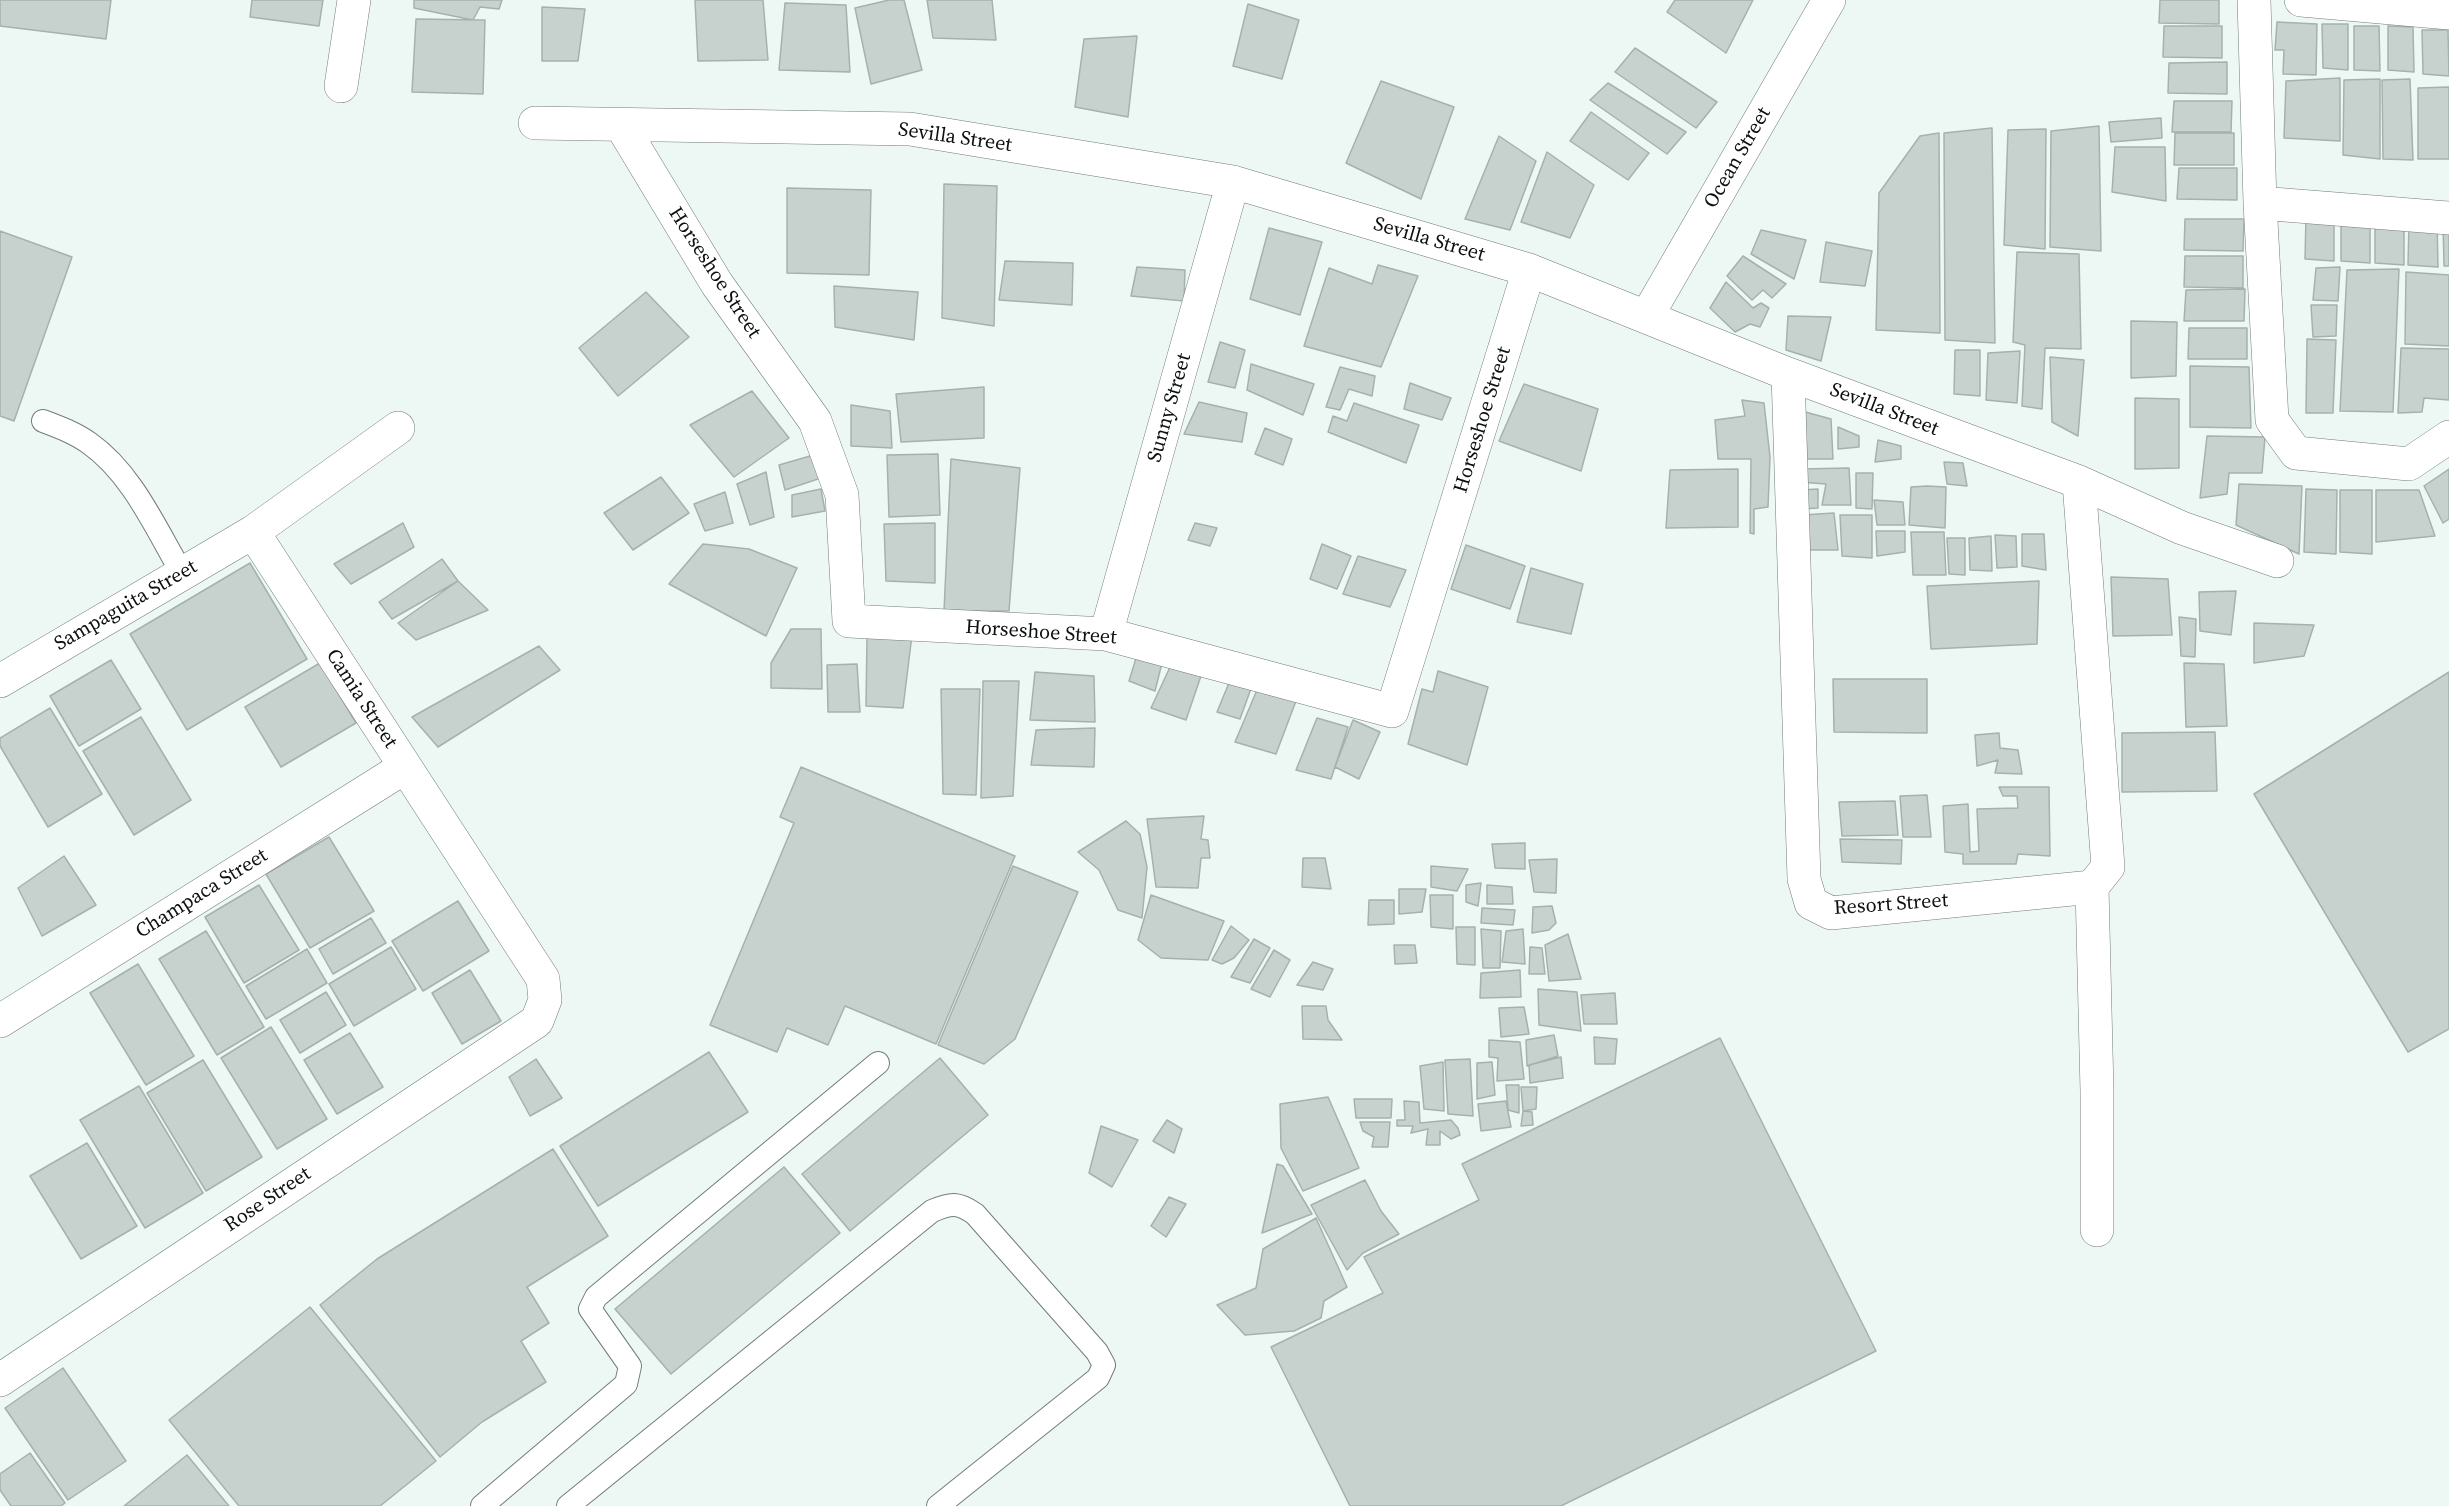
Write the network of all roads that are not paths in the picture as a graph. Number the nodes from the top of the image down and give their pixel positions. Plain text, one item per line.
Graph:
1 (354, 0) edge
2 (1829, 0) edge
3 (2254, 0) edge
4 (2301, 0) edge
5 (2449, 13) edge
6 (341, 86) dead end
7 (535, 123) dead end
8 (621, 125) junction
9 (1233, 182) junction
10 (2260, 203) junction
11 (2449, 218) edge
12 (1529, 270) junction
13 (1647, 316) junction
14 (1788, 374) junction
15 (43, 421) dead end
16 (398, 428) dead end
17 (2449, 437) edge
18 (2079, 482) junction
19 (253, 532) junction
20 (2277, 561) dead end
21 (182, 573) junction
22 (1106, 634) junction
23 (0, 681) edge
24 (405, 767) junction
25 (2092, 887) junction
26 (0, 1021) edge
27 (537, 1021) joint
28 (878, 1063) dead end
29 (2097, 1230) dead end
30 (0, 1380) edge
31 (482, 1506) edge
32 (568, 1506) edge
33 (938, 1506) edge

1 - 6 street
2 - 13 street, Ocean Street
3 - 10 street
4 - 5 street
7 - 8 street, Sevilla Street
8 - 9 street, Sevilla Street
8 - 22 street, Horseshoe Street
9 - 12 street, Sevilla Street
9 - 22 street, Sunny Street
10 - 11 street
10 - 17 street
12 - 13 street, Sevilla Street
12 - 22 street, Horseshoe Street
13 - 14 street, Sevilla Street
14 - 18 street, Sevilla Street
14 - 25 street, Resort Street
15 - 21 lane
16 - 19 street
18 - 20 street, Sevilla Street
18 - 25 street
19 - 21 street, Sampaguita Street
19 - 24 street, Camia Street
21 - 23 street, Sampaguita Street
24 - 26 street, Champaca Street
24 - 27 street, Camia Street
25 - 29 street
27 - 30 street, Rose Street
28 - 31 lane
32 - 33 lane

